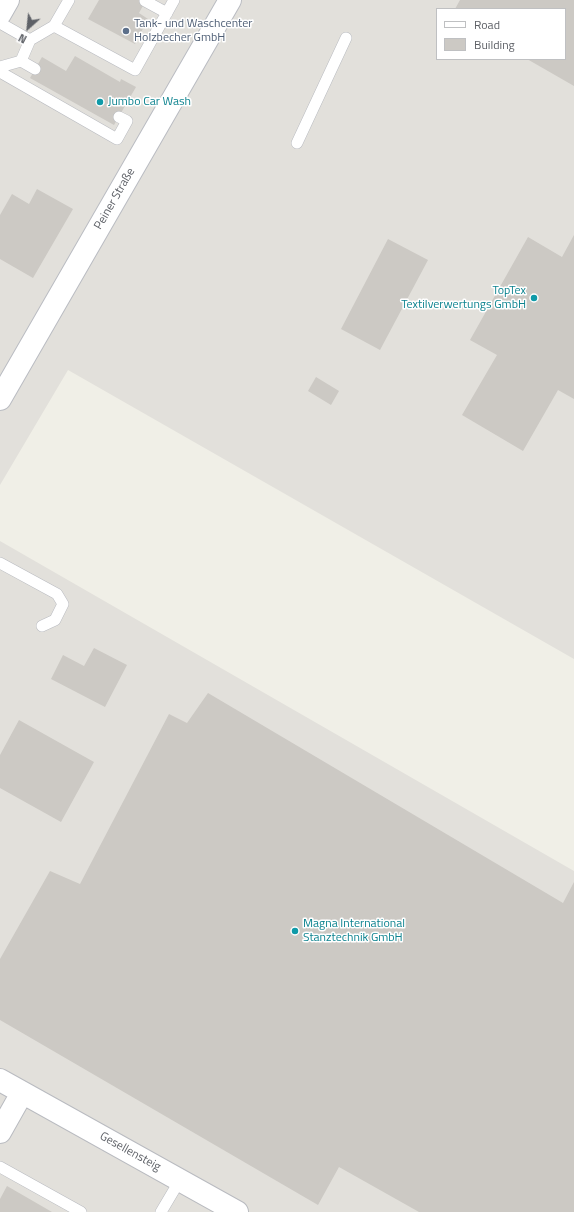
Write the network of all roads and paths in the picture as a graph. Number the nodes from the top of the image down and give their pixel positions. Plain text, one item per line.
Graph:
1 (8, 0) edge
2 (69, 0) edge
3 (174, 0) edge
4 (230, 0) edge
5 (145, 1) dead end
6 (167, 13) junction
7 (0, 14) edge
8 (0, 23) edge
9 (54, 26) junction
10 (346, 38) dead end
11 (30, 40) junction
12 (21, 61) junction
13 (0, 67) edge
14 (35, 69) dead end
15 (0, 72) edge
16 (119, 117) dead end
17 (296, 143) dead end
18 (0, 399) edge
19 (0, 562) edge
20 (42, 626) dead end
21 (0, 1080) edge
22 (22, 1093) junction
23 (0, 1132) edge
24 (0, 1167) edge
25 (180, 1180) junction
26 (81, 1212) edge
27 (161, 1212) edge
28 (238, 1212) edge

1 - 7 main road
2 - 9 lane
3 - 6 lane
4 - 18 main road, Peiner Straße
5 - 6 lane
6 - 9 lane
8 - 11 lane
9 - 11 lane
10 - 17 lane
11 - 12 lane
12 - 13 lane
12 - 14 lane
15 - 16 lane
19 - 20 lane
21 - 22 main road, Gesellensteig
22 - 23 main road
22 - 25 main road, Gesellensteig
24 - 26 lane
25 - 27 lane
25 - 28 main road, Gesellensteig

